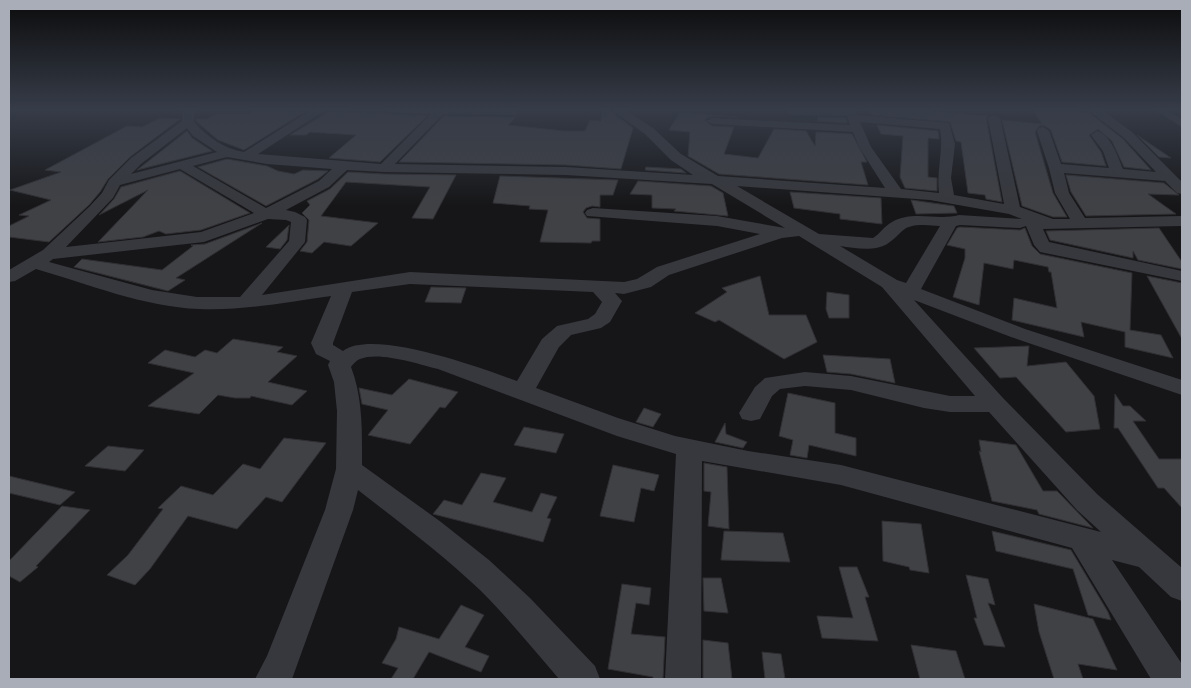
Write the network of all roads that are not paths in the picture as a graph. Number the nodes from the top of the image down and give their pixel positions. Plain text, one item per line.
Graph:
1 (159, 141) edge
2 (209, 141) edge
3 (270, 141) edge
4 (413, 141) edge
5 (659, 141) edge
6 (864, 141) edge
7 (948, 141) edge
8 (999, 141) edge
9 (1047, 141) edge
10 (1102, 141) edge
11 (1134, 141) edge
12 (227, 153) junction
13 (246, 157) junction
14 (182, 165) junction
15 (344, 165) junction
16 (384, 168) junction
17 (1056, 168) junction
18 (1118, 174) junction
19 (1169, 177) junction
20 (711, 179) junction
21 (114, 183) junction
22 (1182, 190) edge
23 (896, 193) junction
24 (947, 198) junction
25 (1013, 210) junction
26 (593, 213) dead end
27 (266, 214) junction
28 (1182, 221) edge
29 (950, 223) junction
30 (1033, 224) junction
31 (1051, 224) junction
32 (1081, 224) junction
33 (799, 234) junction
34 (41, 258) junction
35 (1182, 276) edge
36 (9, 277) edge
37 (889, 283) junction
38 (598, 286) junction
39 (344, 288) junction
40 (910, 292) junction
41 (245, 303) junction
42 (342, 358) junction
43 (1182, 388) edge
44 (522, 392) junction
45 (995, 404) junction
46 (751, 414) dead end
47 (689, 449) junction
48 (349, 469) junction
49 (1082, 540) junction
50 (1148, 557) junction
51 (1182, 587) edge
52 (273, 679) edge
53 (582, 679) edge
54 (683, 679) edge
55 (1171, 679) edge

1 - 21 street
2 - 12 street
3 - 13 street
4 - 16 street
5 - 20 street
6 - 23 street
7 - 24 street
8 - 25 street
9 - 17 street
10 - 18 street
11 - 19 street
12 - 13 street
12 - 14 street
13 - 15 street
14 - 21 street
14 - 27 street
15 - 16 street
15 - 27 street
16 - 20 street
17 - 18 street
17 - 32 street
18 - 19 street
19 - 22 street
20 - 23 street
20 - 33 street
21 - 34 street
23 - 24 street
24 - 25 street
25 - 31 street
26 - 33 street
27 - 34 street
27 - 41 street
28 - 32 street
29 - 30 street
29 - 33 street
29 - 40 street
30 - 31 street
30 - 35 street
31 - 32 street
33 - 37 street
33 - 38 street
34 - 36 street
34 - 41 street
37 - 40 street
37 - 45 street
38 - 39 street
38 - 44 street
39 - 41 street
39 - 42 street
40 - 43 street
42 - 44 street
42 - 48 street
44 - 47 street
45 - 46 street
45 - 50 street
47 - 49 street
47 - 54 street
48 - 52 street
48 - 53 street
49 - 50 street
49 - 55 street
50 - 51 street

